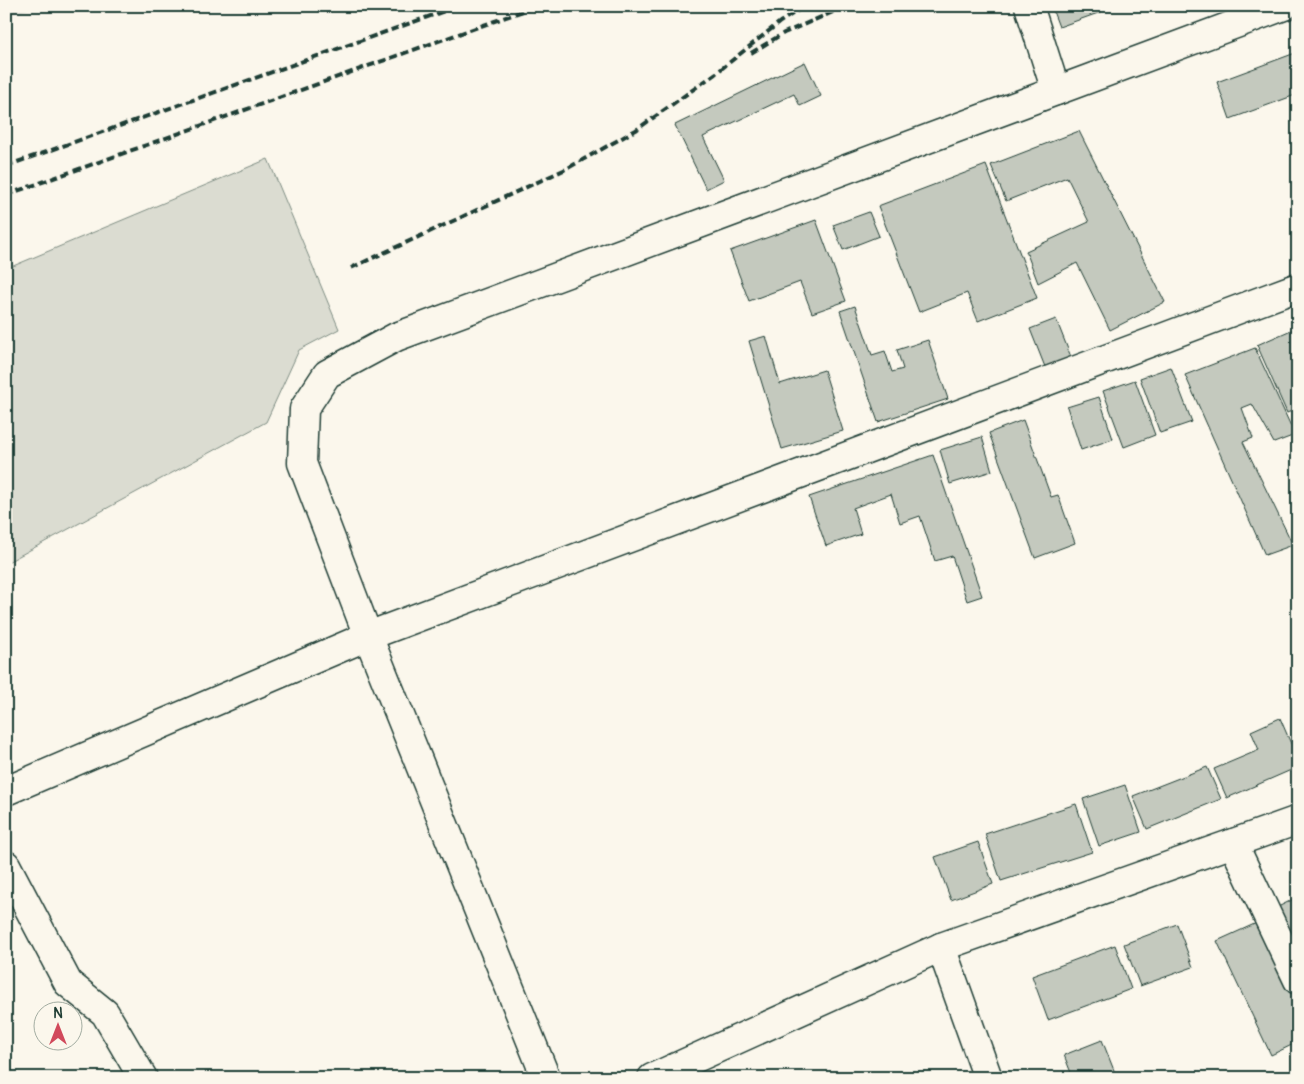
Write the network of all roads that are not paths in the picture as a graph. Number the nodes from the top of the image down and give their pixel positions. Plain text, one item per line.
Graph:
1 (1029, 6) edge
2 (1284, 6) edge
3 (1056, 91) junction
4 (1298, 287) edge
5 (368, 636) junction
6 (6, 791) edge
7 (1298, 820) edge
8 (1233, 842) junction
9 (6, 865) edge
10 (942, 947) junction
11 (1298, 980) edge
12 (143, 1078) edge
13 (546, 1078) edge
14 (652, 1078) edge
15 (988, 1078) edge

1 - 3 street
2 - 3 street
3 - 5 street
4 - 5 street
5 - 6 street
5 - 13 street
7 - 8 street
8 - 10 street
8 - 11 street
9 - 12 street
10 - 14 street
10 - 15 street

